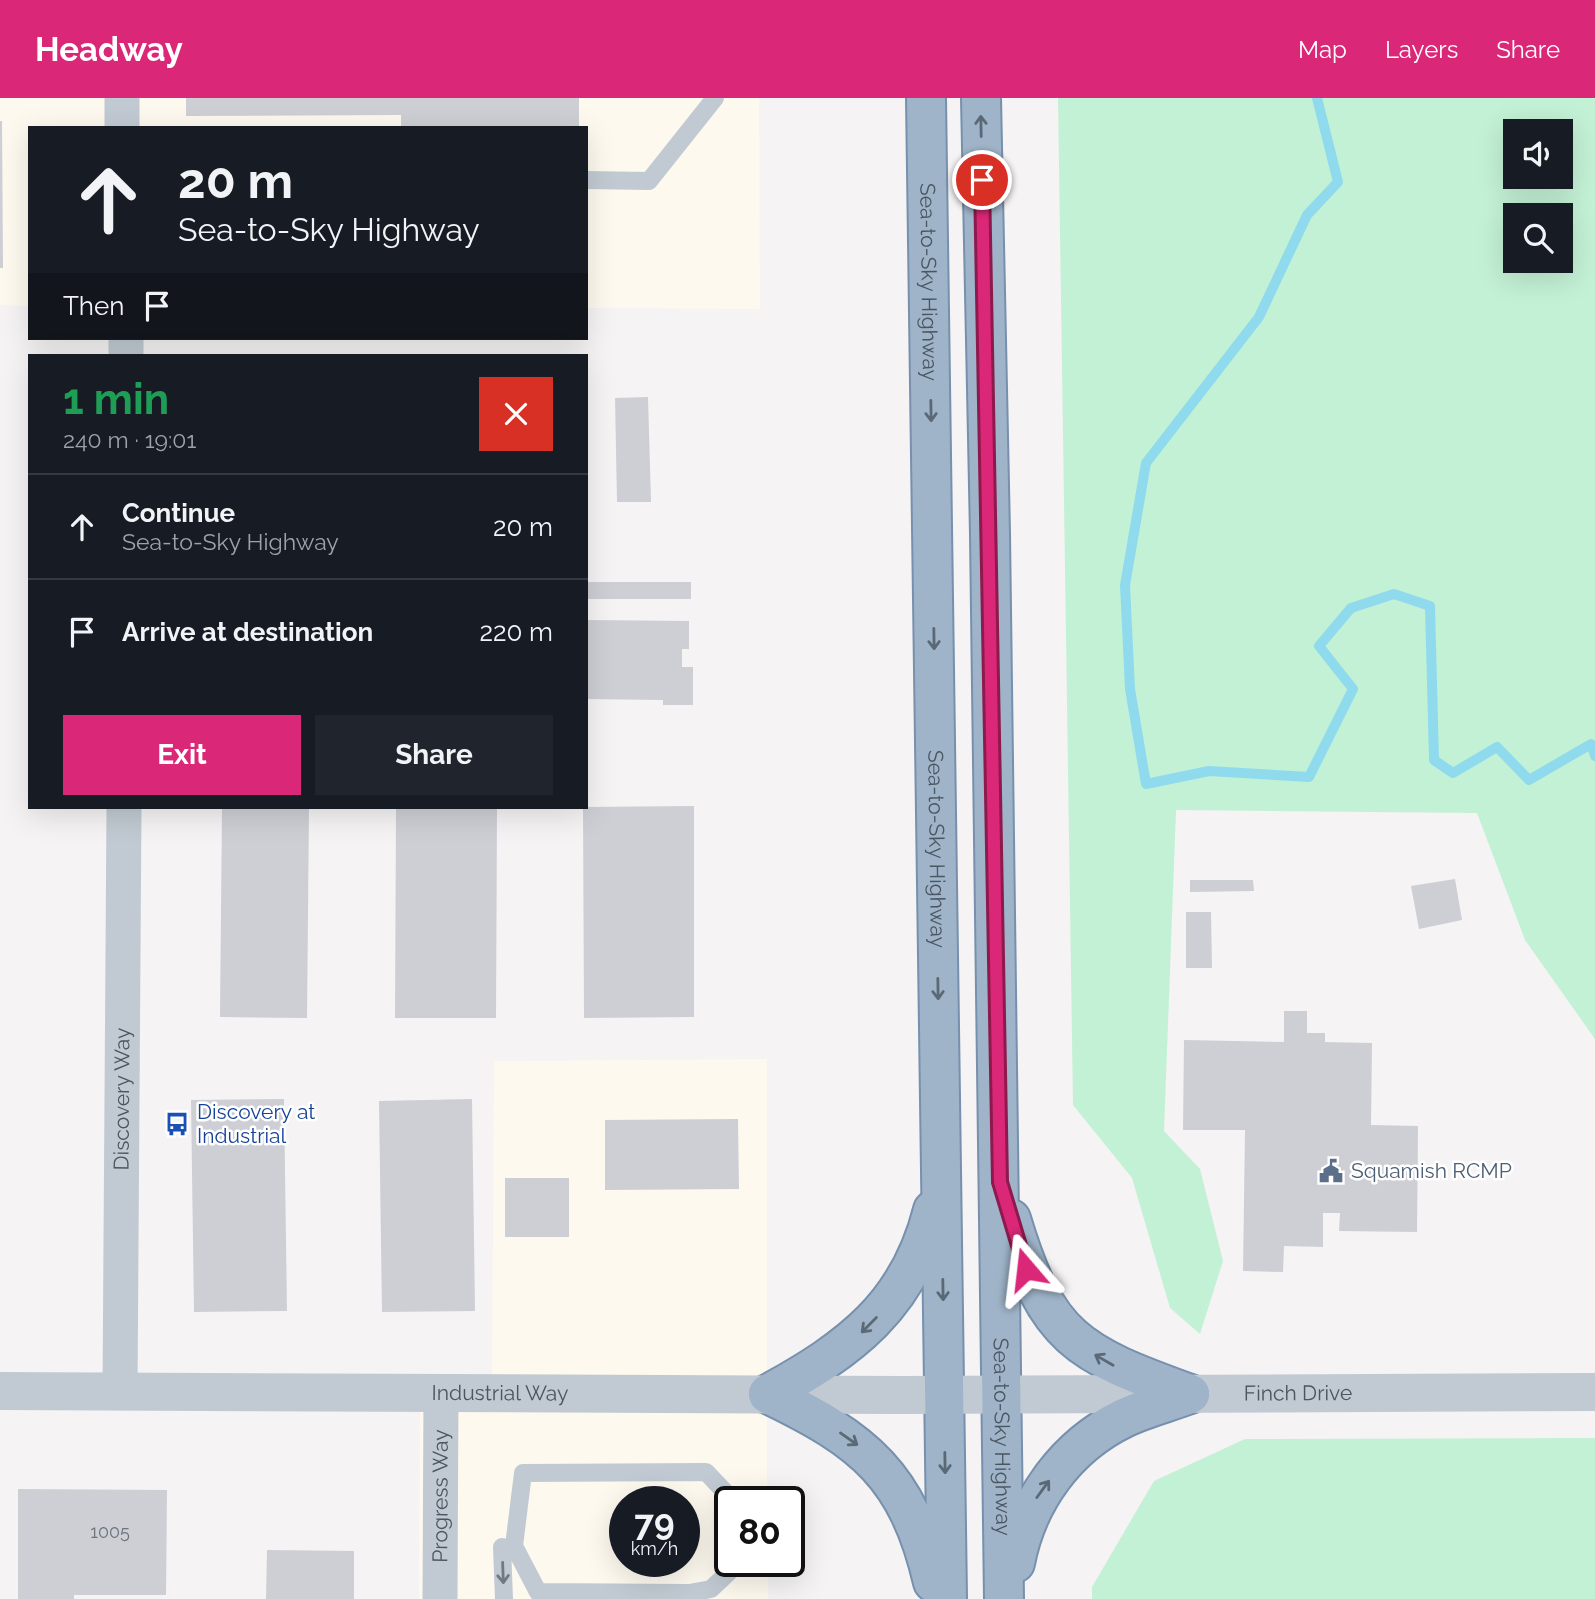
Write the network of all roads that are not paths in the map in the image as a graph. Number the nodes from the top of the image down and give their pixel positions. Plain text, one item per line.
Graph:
1 (122, 98) edge
2 (715, 98) edge
3 (926, 98) edge
4 (981, 98) edge
5 (122, 126) edge
6 (588, 180) edge
7 (124, 809) edge
8 (941, 1179) junction
9 (1000, 1182) junction
10 (0, 1391) edge
11 (120, 1391) junction
12 (1595, 1392) edge
13 (441, 1393) junction
14 (768, 1394) junction
15 (1190, 1394) junction
16 (945, 1395) junction
17 (1002, 1395) junction
18 (502, 1547) dead end
19 (689, 1593) joint
20 (440, 1599) edge
21 (504, 1599) edge
22 (937, 1599) edge
23 (947, 1599) edge
24 (1005, 1599) edge

1 - 5 street
2 - 6 lane
3 -> 8 highway, Sea-to-Sky Highway
9 -> 4 highway, Sea-to-Sky Highway
7 - 11 street, Discovery Way
8 -> 14 highway
8 -> 16 highway, Sea-to-Sky Highway
15 -> 9 highway
9 - 17 highway, Sea-to-Sky Highway
10 - 11 street, Industrial Way
11 - 13 street, Industrial Way
12 - 15 street, Finch Drive
13 - 14 street, Industrial Way
13 - 20 street, Progress Way
14 - 16 street, Industrial Way
14 -> 22 highway
15 - 17 street, Finch Drive
24 -> 15 highway
16 - 17 street, Industrial Way
16 -> 23 highway, Sea-to-Sky Highway
17 - 24 highway, Sea-to-Sky Highway
18 -> 21 lane
19 - 19 lane

